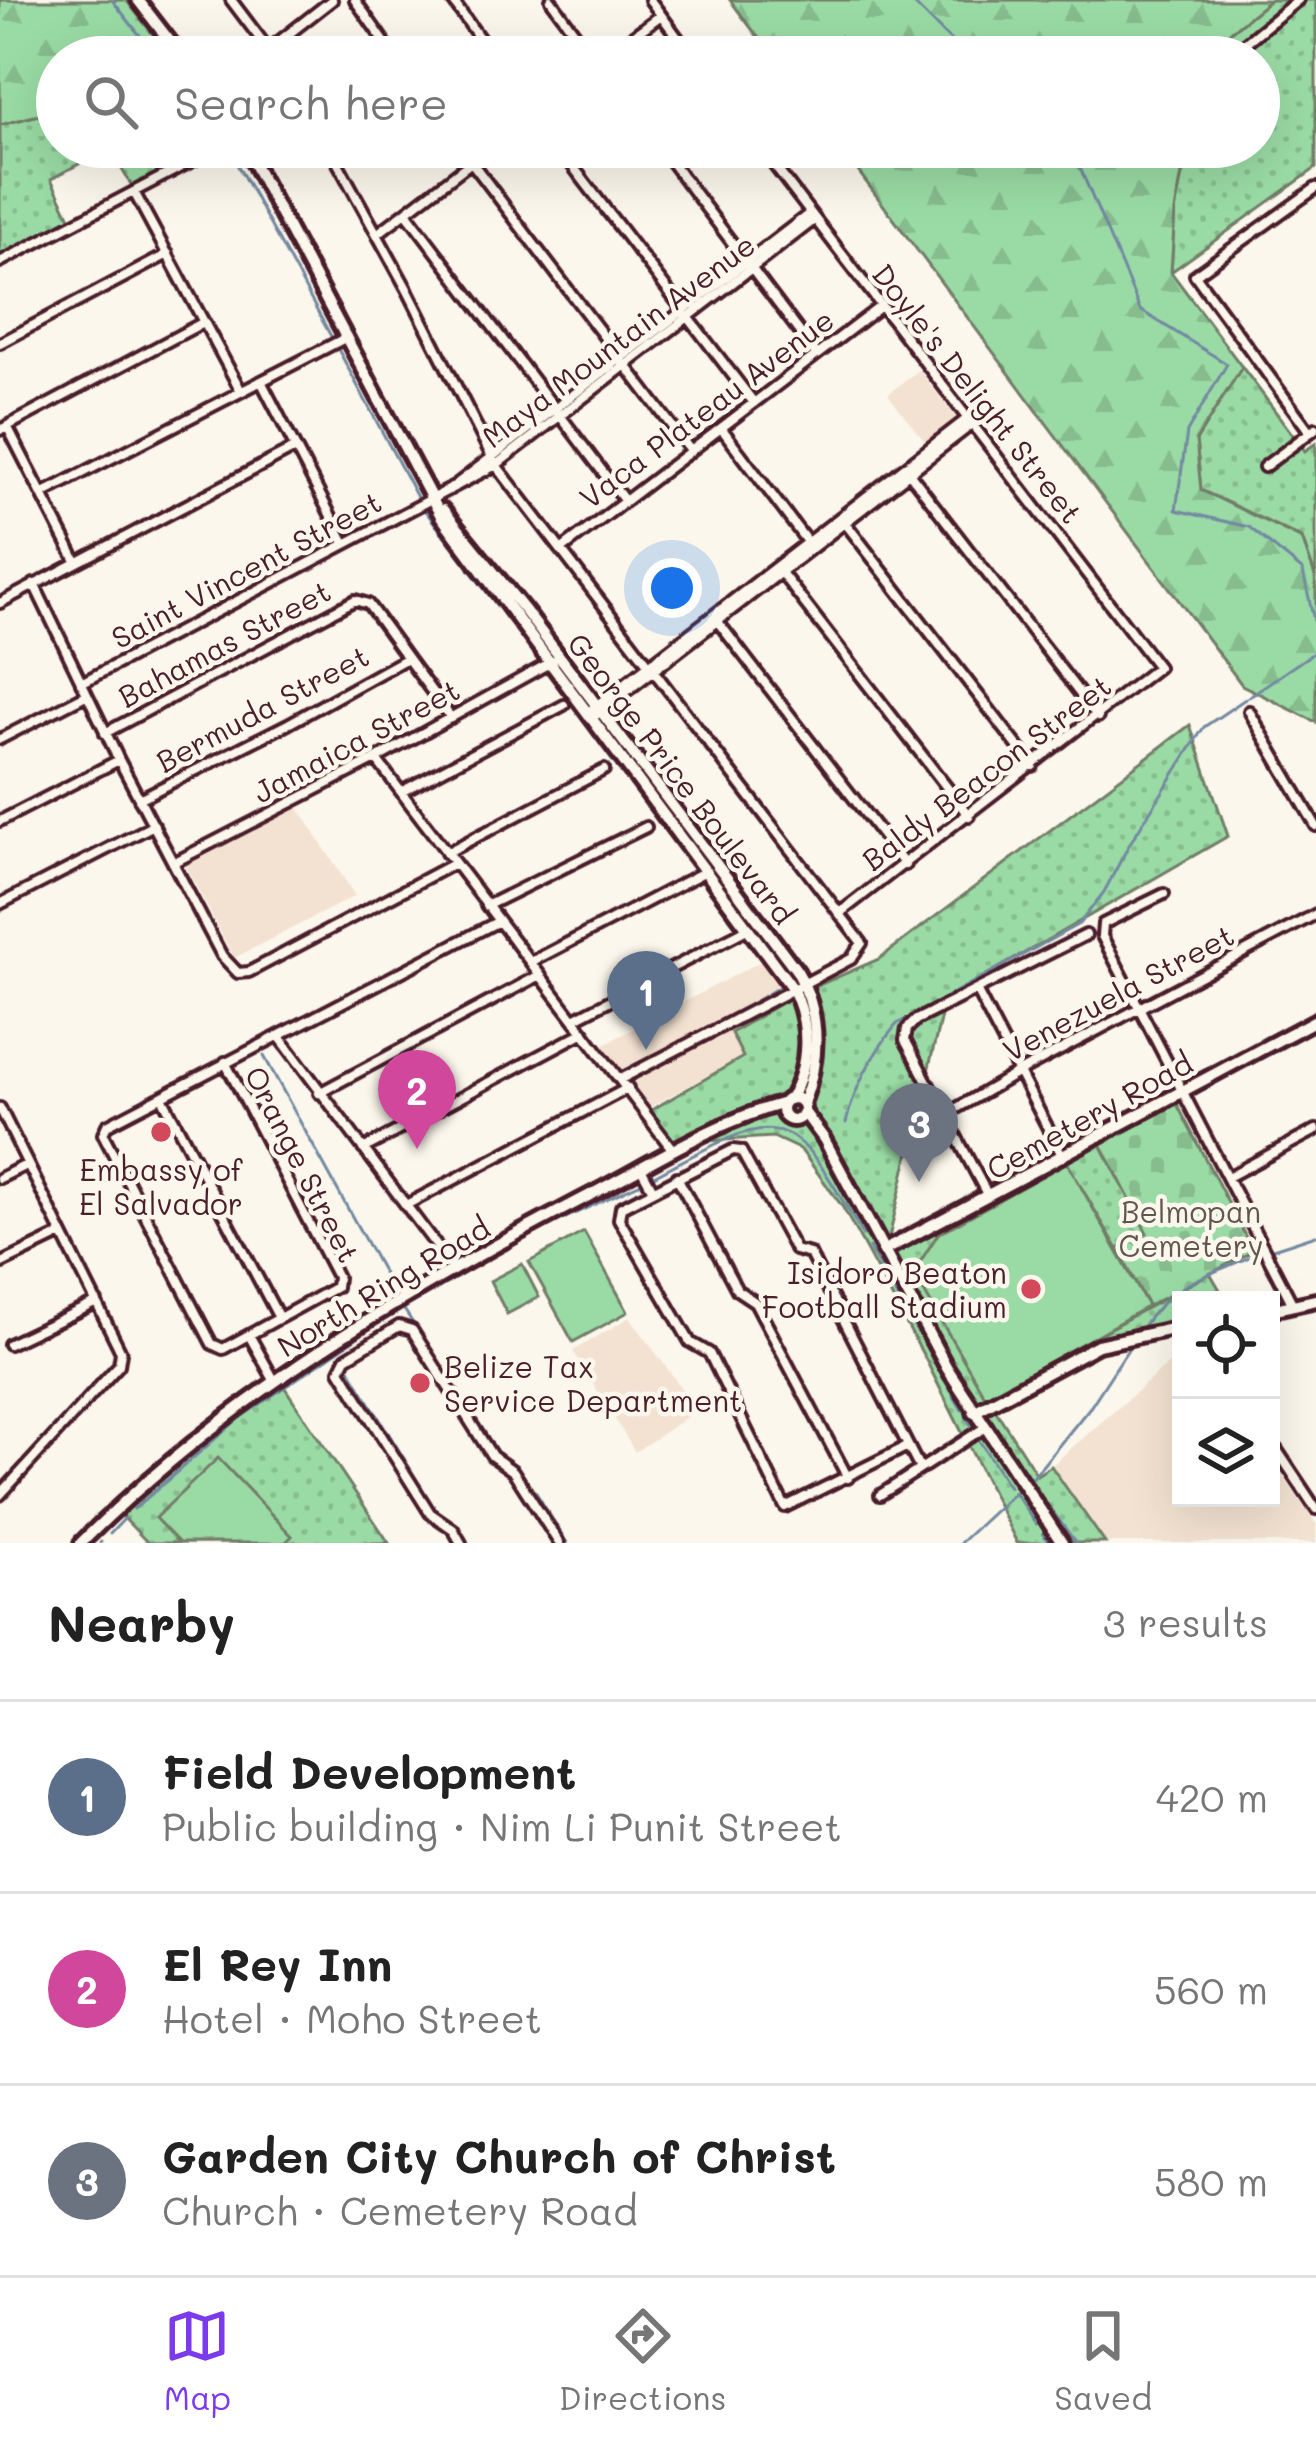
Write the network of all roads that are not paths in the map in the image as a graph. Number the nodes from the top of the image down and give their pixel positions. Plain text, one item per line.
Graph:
1 (138, 0) edge
2 (231, 0) edge
3 (332, 0) edge
4 (355, 0) edge
5 (452, 0) edge
6 (551, 0) edge
7 (650, 0) edge
8 (1295, 1) edge
9 (661, 15) junction
10 (166, 36) edge
11 (259, 36) edge
12 (291, 36) edge
13 (380, 36) edge
14 (478, 36) edge
15 (577, 36) edge
16 (633, 36) edge
17 (676, 36) edge
18 (1253, 36) edge
19 (179, 168) edge
20 (256, 168) edge
21 (341, 168) edge
22 (463, 168) edge
23 (475, 168) edge
24 (574, 168) edge
25 (676, 168) edge
26 (776, 168) edge
27 (1316, 188) edge
28 (134, 192) junction
29 (406, 212) junction
30 (812, 217) junction
31 (377, 234) junction
32 (168, 254) junction
33 (0, 262) edge
34 (749, 266) junction
35 (881, 306) junction
36 (685, 315) junction
37 (204, 322) junction
38 (346, 337) junction
39 (0, 343) edge
40 (816, 354) junction
41 (622, 364) junction
42 (261, 381) junction
43 (241, 391) junction
44 (754, 403) junction
45 (557, 413) junction
46 (969, 422) junction
47 (3, 428) edge
48 (722, 428) junction
49 (1313, 430) edge
50 (295, 448) junction
51 (690, 450) junction
52 (494, 461) junction
53 (1264, 467) dead end
54 (908, 470) junction
55 (42, 494) junction
56 (624, 500) junction
57 (436, 503) junction
58 (843, 521) junction
59 (345, 543) junction
60 (810, 546) junction
61 (561, 550) junction
62 (76, 561) junction
63 (780, 571) junction
64 (34, 584) junction
65 (0, 603) edge
66 (716, 619) junction
67 (407, 658) junction
68 (555, 659) junction
69 (652, 668) junction
70 (1158, 668) joint
71 (81, 683) junction
72 (86, 695) junction
73 (564, 705) dead end
74 (1249, 711) dead end
75 (594, 712) junction
76 (1098, 717) junction
77 (451, 718) junction
78 (105, 733) junction
79 (0, 739) edge
80 (376, 759) junction
81 (118, 760) junction
82 (1033, 766) junction
83 (604, 770) dead end
84 (401, 792) junction
85 (140, 799) junction
86 (969, 816) junction
87 (0, 821) edge
88 (680, 824) junction
89 (154, 825) junction
90 (1316, 826) edge
91 (646, 827) dead end
92 (446, 853) junction
93 (173, 862) junction
94 (453, 864) junction
95 (904, 865) junction
96 (706, 871) dead end
97 (1164, 894) dead end
98 (0, 904) edge
99 (486, 906) junction
100 (841, 912) junction
101 (1316, 914) edge
102 (497, 922) junction
103 (750, 927) junction
104 (1086, 935) dead end
105 (531, 962) junction
106 (540, 975) junction
107 (798, 986) junction
108 (976, 990) junction
109 (1139, 1008) junction
110 (574, 1019) junction
111 (1316, 1020) edge
112 (584, 1032) junction
113 (279, 1036) junction
114 (225, 1062) junction
115 (1019, 1072) junction
116 (624, 1084) junction
117 (1183, 1091) junction
118 (319, 1093) junction
119 (162, 1097) junction
120 (0, 1108) edge
121 (794, 1109) junction
122 (945, 1115) junction
123 (3, 1120) edge
124 (1316, 1130) edge
125 (363, 1150) junction
126 (674, 1151) junction
127 (1063, 1156) junction
128 (26, 1165) junction
129 (641, 1168) junction
130 (1228, 1177) junction
131 (0, 1178) edge
132 (676, 1178) junction
133 (653, 1190) junction
134 (989, 1197) junction
135 (406, 1204) junction
136 (62, 1234) junction
137 (884, 1251) junction
138 (0, 1264) edge
139 (453, 1268) junction
140 (1316, 1300) edge
141 (97, 1302) junction
142 (1294, 1304) junction
143 (1280, 1308) edge
144 (368, 1317) junction
145 (279, 1318) junction
146 (1172, 1329) edge
147 (249, 1335) junction
148 (380, 1337) junction
149 (9, 1345) dead end
150 (274, 1381) junction
151 (974, 1412) junction
152 (984, 1428) junction
153 (908, 1446) junction
154 (1280, 1455) edge
155 (920, 1469) junction
156 (848, 1478) junction
157 (880, 1495) dead end
158 (0, 1496) edge
159 (1316, 1509) edge
160 (81, 1543) edge
161 (461, 1543) edge
162 (559, 1543) edge
163 (1062, 1543) edge

1 - 10 main road
2 - 11 street
3 - 12 street
4 - 13 street
5 - 14 street
6 - 15 street
7 - 9 street
8 - 18 street
9 - 16 street
9 - 17 street
19 - 28 street
20 - 38 main road, George Price Boulevard
21 - 31 street
22 - 29 street
23 - 41 street
24 - 36 street
25 - 34 street
26 - 30 street, Doyle's Delight Street
27 - 49 street
28 - 32 street
28 - 33 street
29 - 31 street
29 - 45 street
30 - 34 street, Maya Mountain Avenue
30 - 35 street, Doyle's Delight Street
31 - 52 street
32 - 37 street
32 - 39 street
34 - 36 street, Maya Mountain Avenue
34 - 40 street
35 - 40 street, Vaca Plateau Avenue
35 - 46 street, Doyle's Delight Street
36 - 41 street, Maya Mountain Avenue
36 - 44 street
37 - 43 street
37 - 47 street
38 - 42 street
38 - 57 main road, George Price Boulevard
40 - 44 street, Vaca Plateau Avenue
41 - 45 street, Maya Mountain Avenue
41 - 51 street
42 - 43 street
42 - 50 street
43 - 55 street
44 - 48 street, Vaca Plateau Avenue
45 - 52 street, Maya Mountain Avenue
45 - 56 street
46 - 54 street
46 - 70 street, Doyle's Delight Street
47 - 55 street
48 - 51 street, Vaca Plateau Avenue
48 - 60 street
49 - 53 street
50 - 59 street
50 - 62 street
51 - 56 street, Vaca Plateau Avenue
52 - 57 street, Maya Mountain Avenue
52 - 61 street
54 - 58 street
54 - 76 street
55 - 62 street
56 - 61 street, Vaca Plateau Avenue
57 - 59 street, Saint Vincent Street
57 - 68 main road, George Price Boulevard
58 - 60 street
58 - 82 street
59 - 71 street, Saint Vincent Street
60 - 63 street
61 - 69 street
62 - 64 street
63 - 66 street
63 - 86 street
64 - 65 street
64 - 71 street
66 - 69 street
66 - 95 street
67 - 77 street, Bahamas Street
67 - 78 street, Bahamas Street
67 - 85 street, Bermuda Street
68 - 75 main road, George Price Boulevard
68 - 77 street, Jamaica Street
69 - 75 street
69 - 100 street
70 - 76 street, Baldy Beacon Street
71 - 72 street
72 - 78 street
72 - 79 street
73 - 84 street
74 - 90 street
75 - 88 main road, George Price Boulevard
76 - 82 street, Baldy Beacon Street
77 - 80 street, Jamaica Street
78 - 81 street
80 - 84 street
80 - 93 street, Jamaica Street
81 - 85 street
81 - 87 street
82 - 86 street, Baldy Beacon Street
83 - 92 street
84 - 92 street
85 - 89 street
86 - 95 street, Baldy Beacon Street
88 - 103 main road, George Price Boulevard
88 - 107 main road, George Price Boulevard
89 - 93 street
89 - 98 street
91 - 99 street
92 - 94 street
93 - 94 street
94 - 99 street
95 - 100 street, Baldy Beacon Street
96 - 105 street
97 - 109 street
99 - 102 street
100 - 107 street
101 - 109 street, Venezuela Street
102 - 105 street
102 - 113 street
103 - 107 main road, George Price Boulevard
103 - 110 street
104 - 108 street
105 - 106 street
106 - 110 street
106 - 118 street
107 - 116 street
107 - 121 main road, George Price Boulevard
108 - 115 street
108 - 122 street
109 - 115 street, Venezuela Street
109 - 117 street
110 - 112 street
111 - 117 main road, Cemetery Road
112 - 116 street
112 - 125 street
113 - 114 street
113 - 118 street
114 - 119 street
114 - 145 street, Orange Street
115 - 122 street, Venezuela Street
115 - 127 street
116 - 126 street
116 - 135 street
117 - 127 main road, Cemetery Road
117 - 130 street
118 - 125 street
119 - 145 street
119 - 147 street
120 - 123 street
121 - 126 main road, North Ring Road
121 - 137 main road
122 - 134 street
123 - 128 street
124 - 130 street
125 - 135 street
126 - 129 main road, North Ring Road
127 - 134 main road, Cemetery Road
128 - 131 street
128 - 136 street
129 - 133 street
129 - 139 main road, North Ring Road
130 - 142 street
132 - 133 street
132 - 153 street
132 - 156 street
133 - 156 street
134 - 137 main road, Cemetery Road
135 - 139 street
136 - 138 street
136 - 141 street
137 - 151 main road
139 - 144 main road, North Ring Road
140 - 142 main road
141 - 149 street
141 - 158 street
142 - 143 main road
144 - 148 street
144 - 150 main road, North Ring Road
145 - 147 street
146 - 151 main road
147 - 150 street
148 - 161 street
148 - 162 street
150 - 160 main road, North Ring Road
151 - 152 main road
152 - 155 street
152 - 163 main road
153 - 155 street
153 - 156 street
154 - 159 street
155 - 157 street

